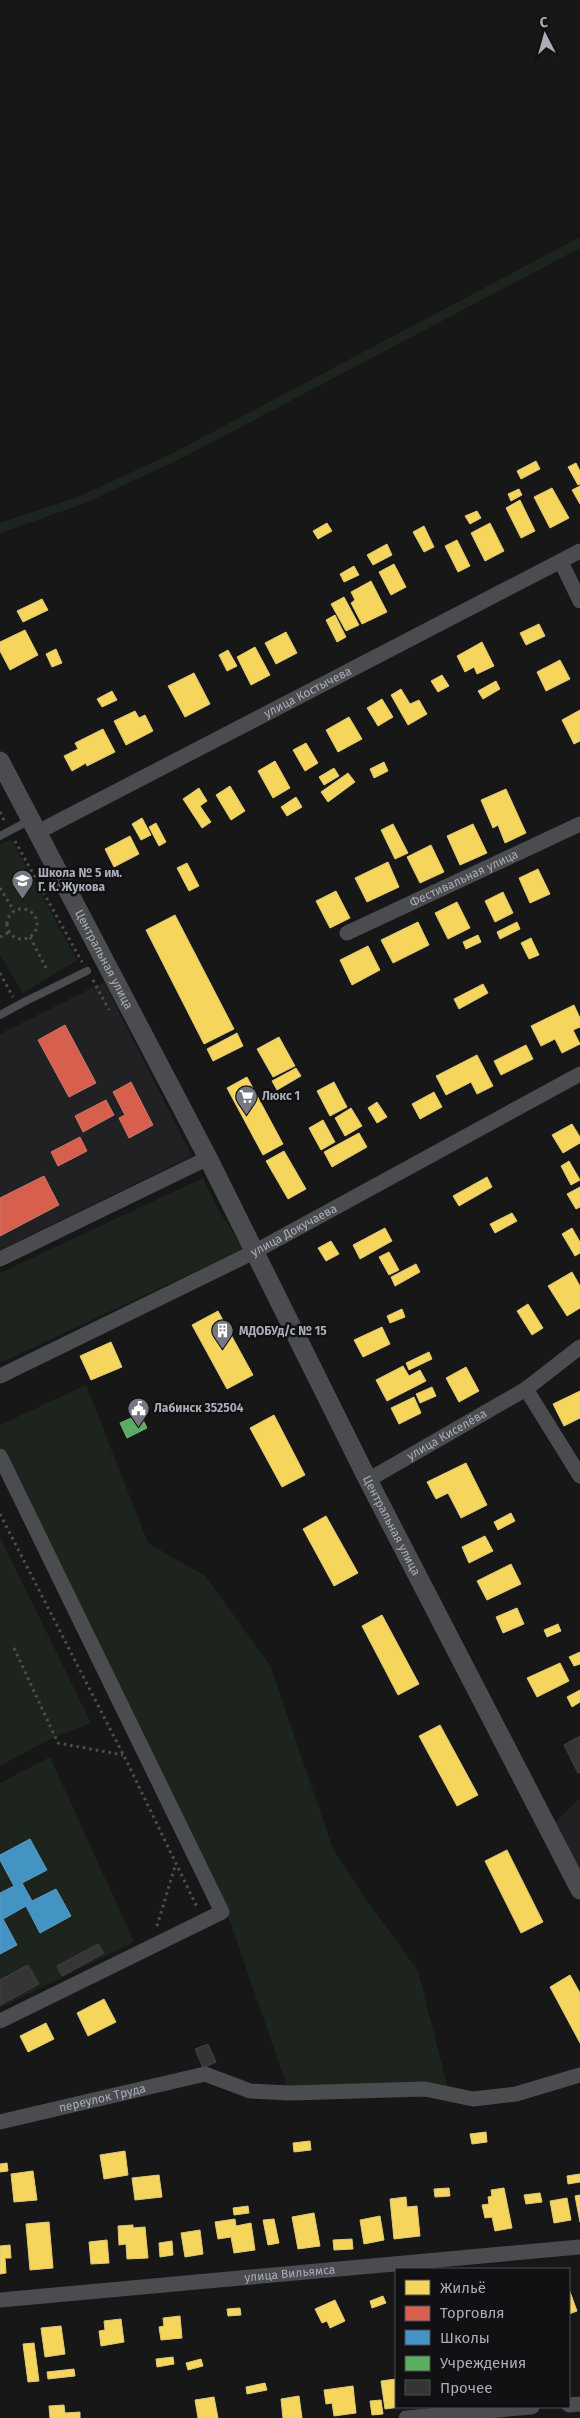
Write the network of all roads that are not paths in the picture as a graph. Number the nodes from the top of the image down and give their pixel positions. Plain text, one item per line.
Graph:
1 (580, 551) edge
2 (560, 562) junction
3 (580, 601) edge
4 (0, 761) edge
5 (580, 824) edge
6 (33, 827) junction
7 (0, 836) edge
8 (347, 933) dead end
9 (87, 971) road end
10 (0, 1015) edge
11 (580, 1074) edge
12 (208, 1158) junction
13 (254, 1252) junction
14 (0, 1259) edge
15 (580, 1347) edge
16 (0, 1376) edge
17 (526, 1389) junction
18 (0, 1456) edge
19 (580, 1476) edge
20 (368, 1480) junction
21 (580, 1890) edge
22 (0, 2021) edge
23 (580, 2075) edge
24 (0, 2122) edge
25 (580, 2247) edge
26 (0, 2300) edge
27 (521, 2408) edge
28 (406, 2418) edge

1 - 2 street, улица Костычева
2 - 3 street
2 - 6 street, улица Костычева
4 - 6 street, Центральная улица
5 - 8 street, Фестивальная улица
6 - 7 lane
6 - 12 street, Центральная улица
9 - 10 lane
11 - 13 street, улица Докучаева
12 - 13 street, Центральная улица
12 - 14 street
13 - 16 street, улица Докучаева
13 - 20 street, Центральная улица
15 - 17 street, улица Киселёва
17 - 19 street
17 - 20 street, улица Киселёва
18 - 22 street
20 - 21 street, Центральная улица
23 - 24 street, переулок Труда
25 - 26 street, улица Вильямса
27 - 28 street

